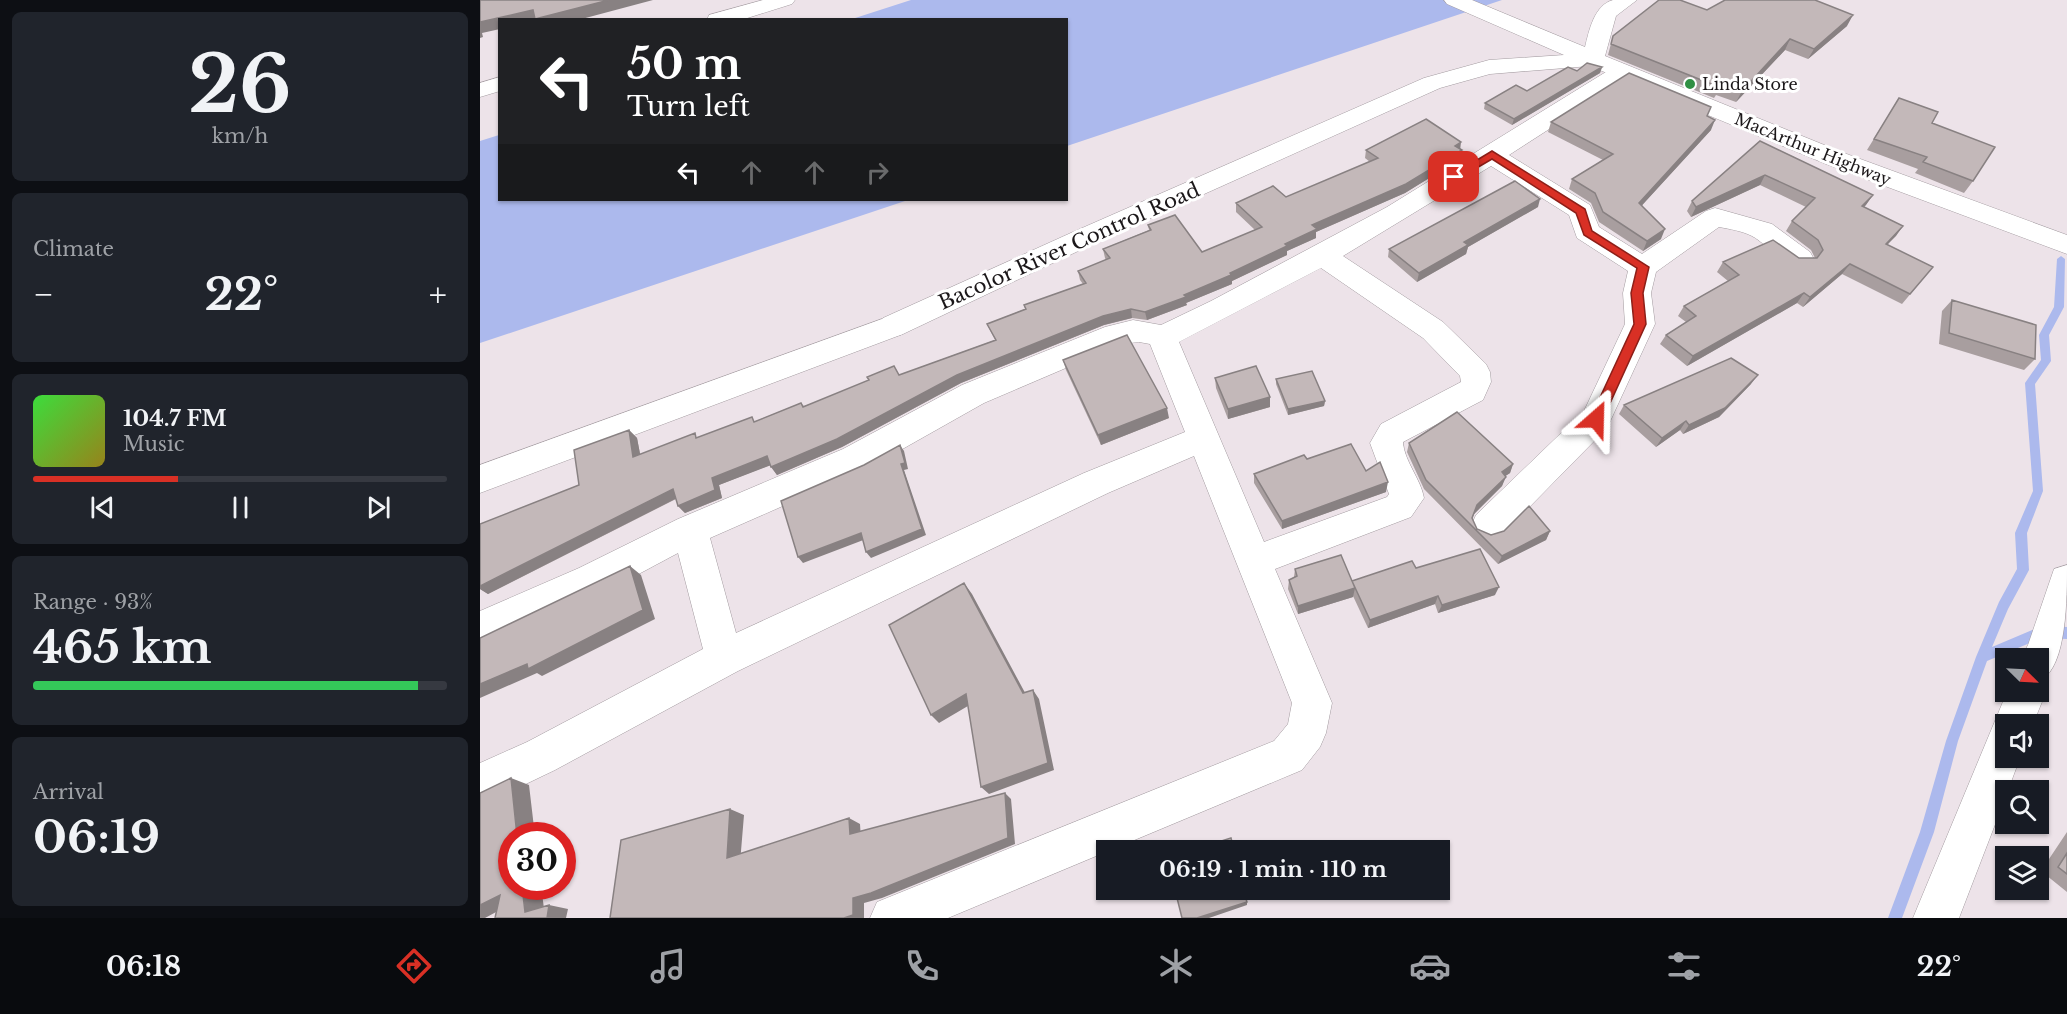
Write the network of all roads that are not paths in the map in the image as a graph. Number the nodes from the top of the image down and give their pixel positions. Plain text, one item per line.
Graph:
1 (785, 0) edge
2 (1454, 0) edge
3 (1627, 0) edge
4 (724, 18) edge
5 (1593, 59) junction
6 (1622, 72) junction
7 (498, 85) edge
8 (480, 90) edge
9 (1492, 154) junction
10 (2067, 245) edge
11 (1322, 255) junction
12 (1800, 259) edge
13 (1643, 267) junction
14 (1162, 338) junction
15 (1204, 438) junction
16 (480, 479) edge
17 (1488, 526) dead end
18 (690, 530) junction
19 (1254, 561) junction
20 (2063, 598) edge
21 (480, 628) edge
22 (2046, 648) edge
23 (724, 658) junction
24 (1996, 768) edge
25 (480, 785) edge
26 (893, 918) edge
27 (1936, 918) edge

1 - 4 street
2 - 5 street, MacArthur Highway
3 - 5 street
5 - 6 street, MacArthur Highway
5 - 16 street, Bacolor River Control Road
6 - 9 street
6 - 10 street, MacArthur Highway
7 - 8 street
9 - 11 street
9 - 13 street
11 - 14 street
11 - 19 street
12 - 13 street
13 - 17 street
14 - 15 street
14 - 18 street
15 - 19 street
15 - 23 street
18 - 21 street
18 - 23 street
19 - 26 street
20 - 22 street
23 - 25 street
24 - 27 street

